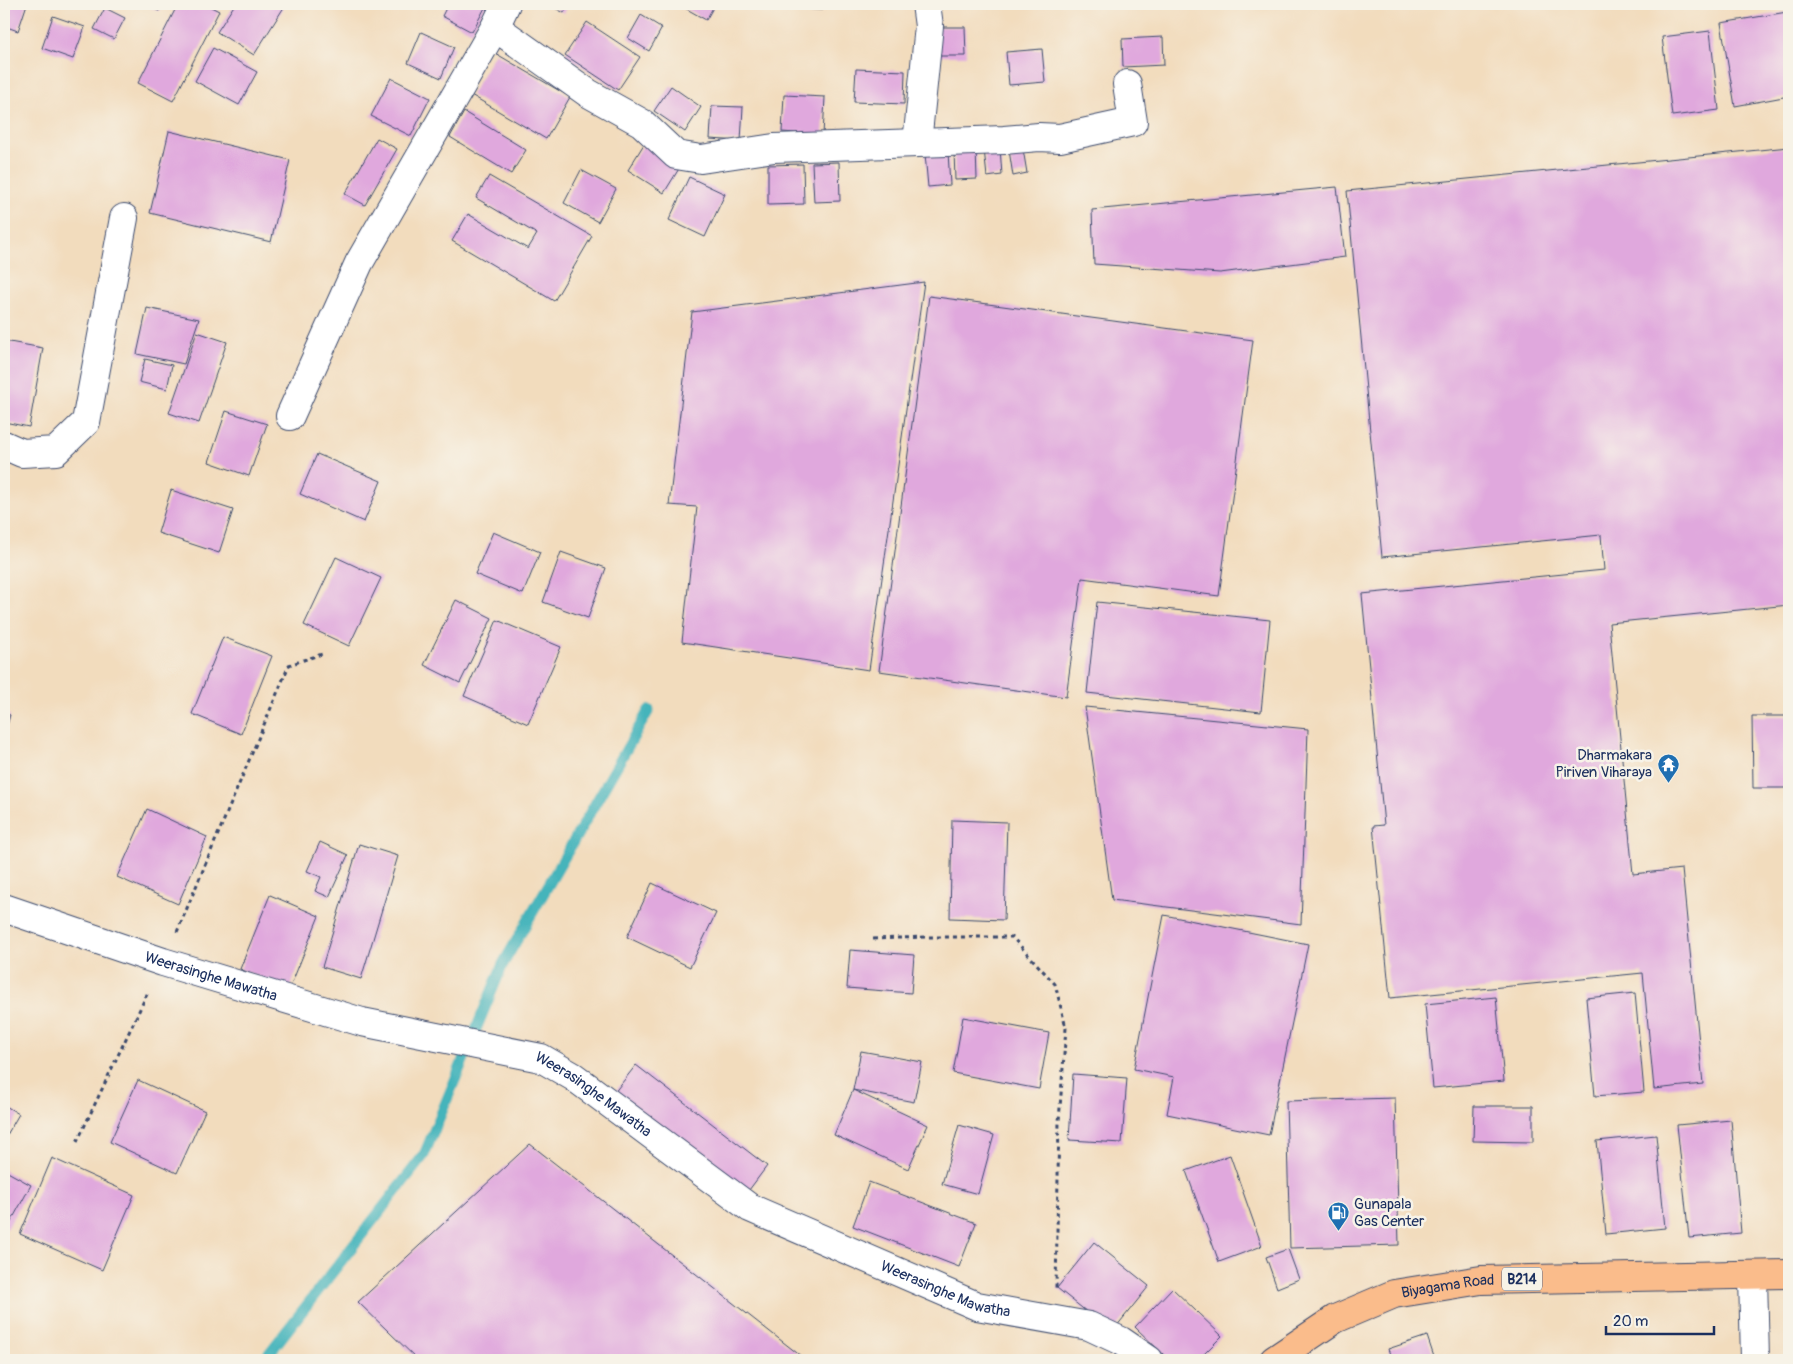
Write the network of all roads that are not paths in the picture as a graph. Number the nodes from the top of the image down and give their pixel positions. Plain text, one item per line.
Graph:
1 (926, 4) edge
2 (500, 15) edge
3 (1127, 84) dead end
4 (917, 143) junction
5 (124, 218) dead end
6 (290, 416) dead end
7 (4, 445) edge
8 (4, 908) edge
9 (1789, 1274) edge
10 (1753, 1276) junction
11 (1149, 1360) edge
12 (1274, 1360) edge
13 (1755, 1360) edge

1 - 4 street
2 - 4 street
2 - 6 street
3 - 4 street
5 - 7 street
8 - 11 street, Weerasinghe Mawatha
9 - 10 main road, Biyagama Road / B214
10 - 12 main road, Biyagama Road / B214
10 - 13 street

